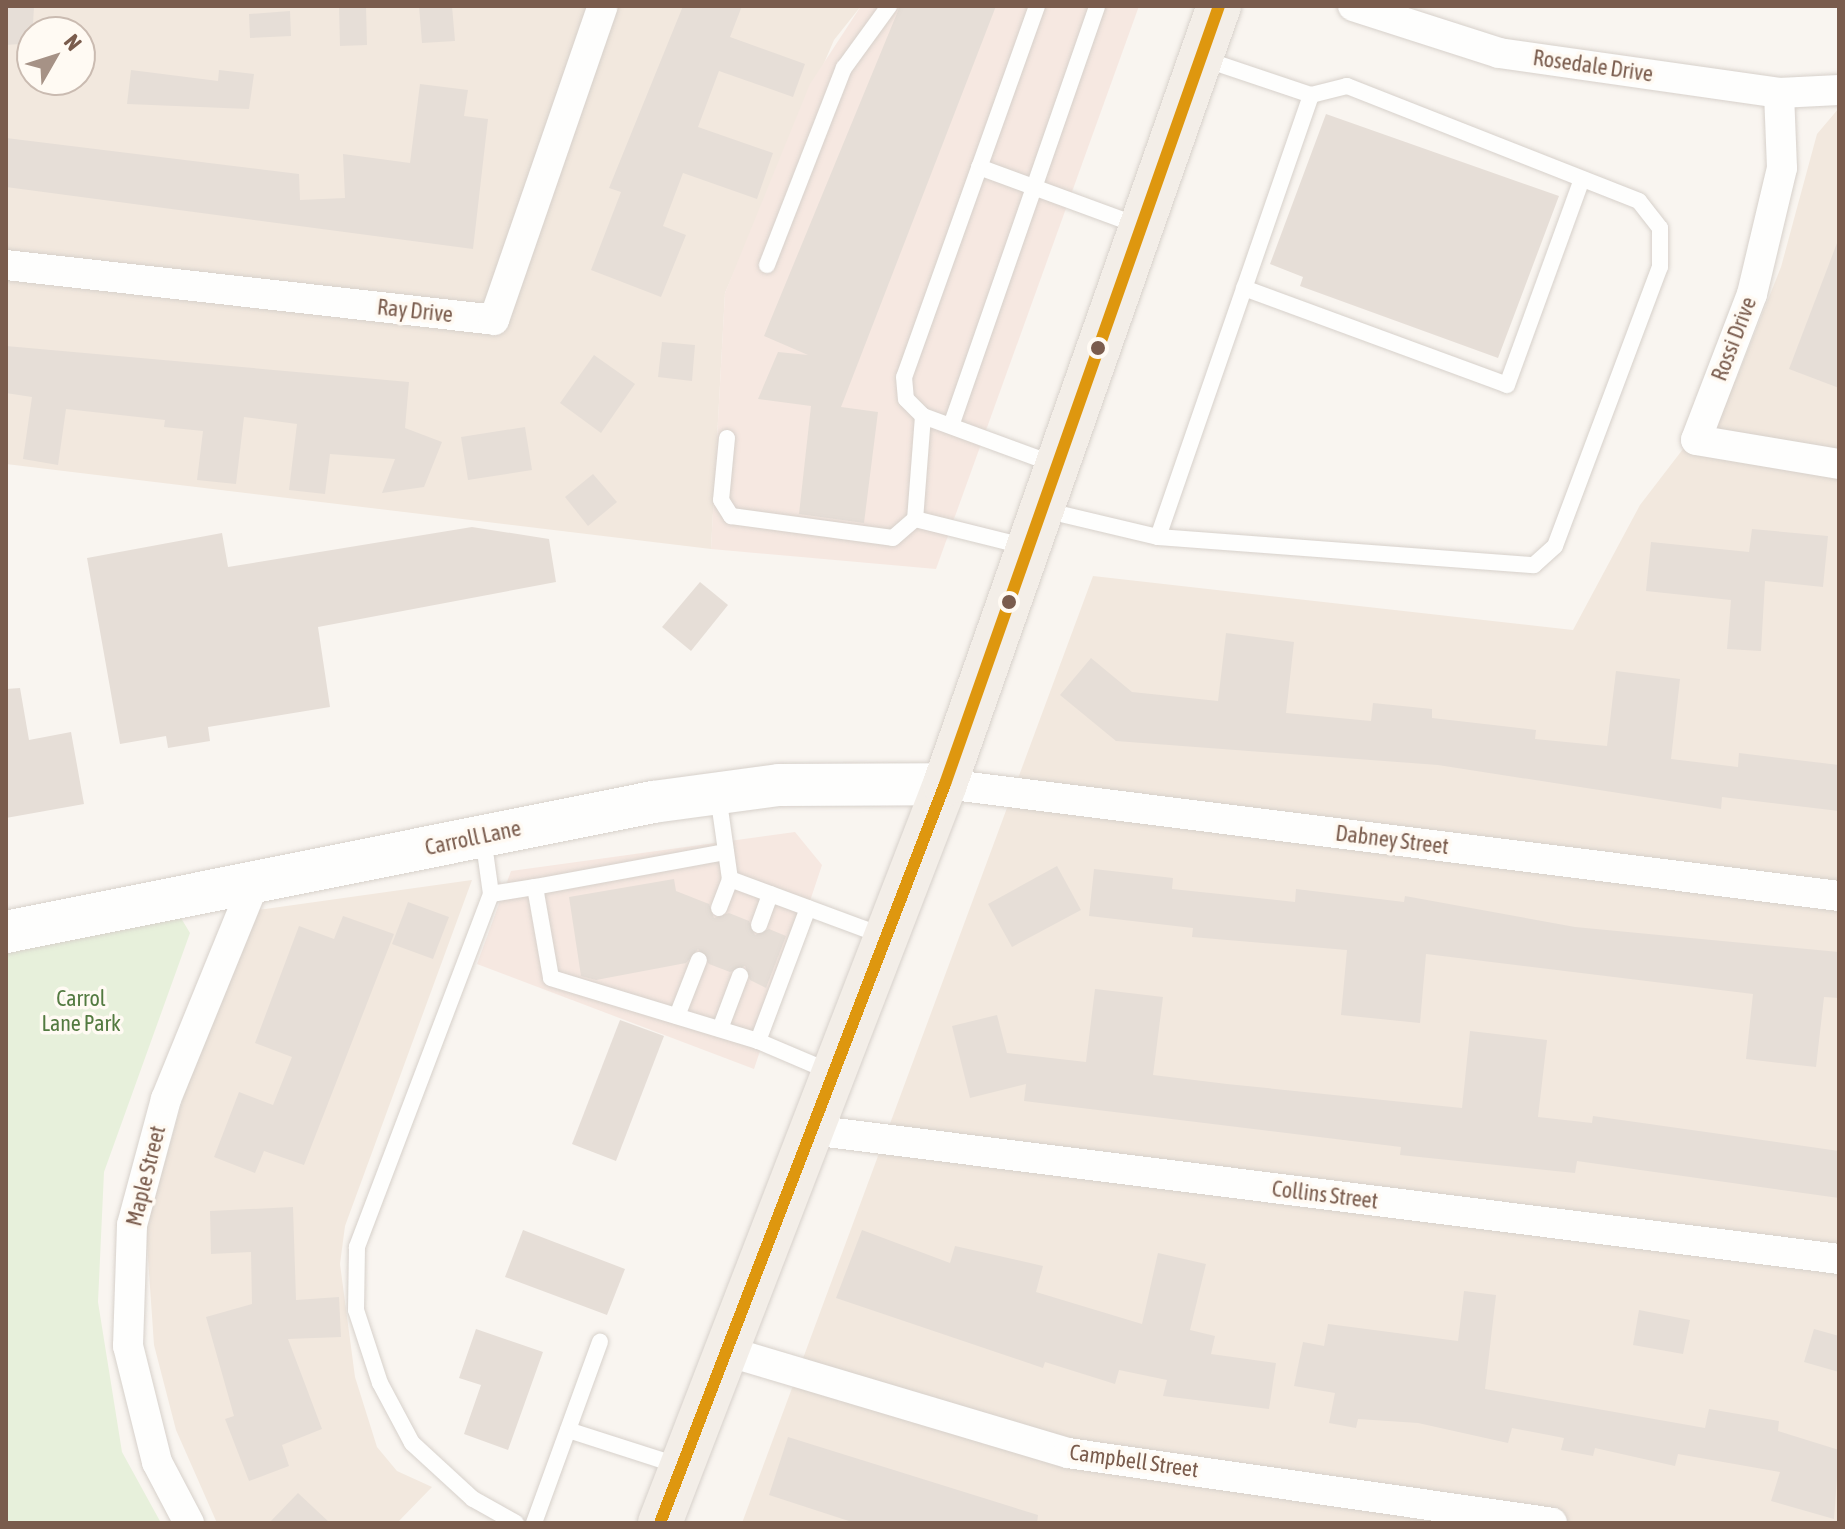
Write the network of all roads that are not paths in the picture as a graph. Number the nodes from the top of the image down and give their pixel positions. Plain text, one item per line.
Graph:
1 (603, 6) edge
2 (889, 6) edge
3 (1037, 6) edge
4 (1097, 6) edge
5 (1219, 6) edge
6 (1353, 6) edge
7 (1201, 58) junction
8 (1839, 90) edge
9 (1779, 93) junction
10 (1311, 95) junction
11 (979, 167) junction
12 (1582, 179) junction
13 (1034, 188) junction
14 (1142, 227) junction
15 (6, 265) edge
16 (767, 265) dead end
17 (1244, 288) junction
18 (923, 416) junction
19 (952, 423) junction
20 (727, 438) dead end
21 (1839, 464) edge
22 (1057, 465) junction
23 (915, 519) junction
24 (1035, 528) junction
25 (1158, 537) junction
26 (945, 784) junction
27 (717, 793) junction
28 (483, 836) junction
29 (726, 852) junction
30 (730, 879) junction
31 (254, 883) junction
32 (535, 887) junction
33 (491, 894) junction
34 (770, 894) junction
35 (1839, 896) edge
36 (719, 908) dead end
37 (808, 908) junction
38 (759, 925) dead end
39 (6, 932) edge
40 (886, 937) junction
41 (699, 960) dead end
42 (740, 976) dead end
43 (677, 1016) junction
44 (720, 1029) junction
45 (758, 1041) junction
46 (833, 1073) junction
47 (811, 1130) junction
48 (1839, 1259) edge
49 (600, 1342) dead end
50 (726, 1351) junction
51 (568, 1430) junction
52 (682, 1467) junction
53 (189, 1523) edge
54 (516, 1523) edge
55 (534, 1523) edge
56 (660, 1523) edge
57 (1552, 1523) edge

1 - 15 street, Ray Drive
2 - 16 lane
3 - 11 lane
4 - 13 lane
5 - 7 main road
6 - 9 street, Rosedale Drive
7 - 10 lane
7 - 14 main road
8 - 9 street, Rosedale Drive
9 - 21 street, Rossi Drive
10 - 12 lane
10 - 17 lane
11 - 13 lane
11 - 18 lane
12 - 17 lane
12 - 25 lane
13 - 14 lane
13 - 19 lane
14 - 22 main road
17 - 25 lane
18 - 19 lane
18 - 23 lane
19 - 22 lane
20 - 23 lane
22 - 24 main road
23 - 24 lane
24 - 25 lane
24 - 26 main road
26 - 27 street, Carroll Lane
26 - 35 street, Dabney Street
26 - 40 main road
27 - 28 street, Carroll Lane
27 - 29 lane
28 - 31 street, Carroll Lane
28 - 33 lane
29 - 30 lane
29 - 32 lane
30 - 34 lane
30 - 36 lane
31 - 39 street, Carroll Lane
31 - 53 street, Maple Street
32 - 33 lane
32 - 43 lane
33 - 54 lane
34 - 37 lane
34 - 38 lane
37 - 40 lane
37 - 45 lane
40 - 46 main road
41 - 43 lane
42 - 44 lane
43 - 44 lane
44 - 45 lane
45 - 46 lane
46 - 47 main road
47 - 48 street, Collins Street
47 - 50 main road
49 - 51 lane
50 - 52 main road
50 - 57 street, Campbell Street
51 - 52 lane
51 - 55 lane
52 - 56 main road

